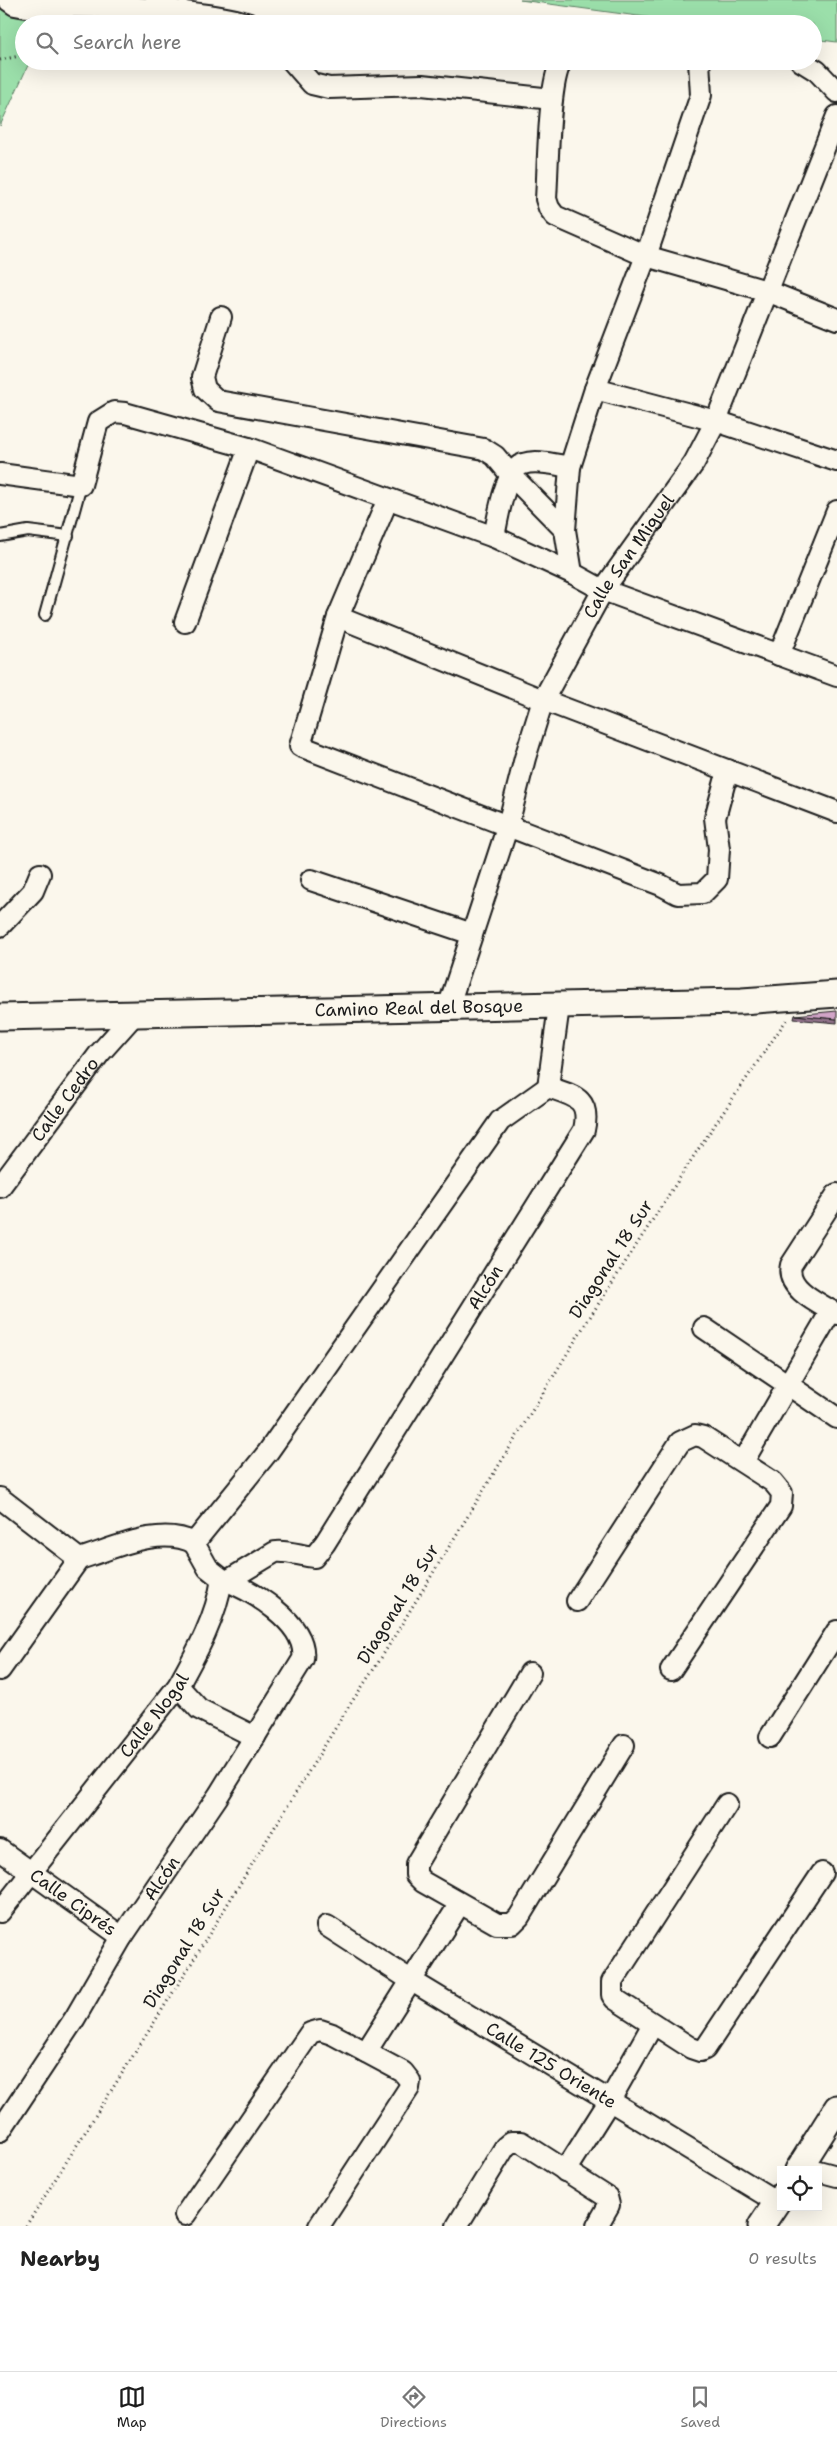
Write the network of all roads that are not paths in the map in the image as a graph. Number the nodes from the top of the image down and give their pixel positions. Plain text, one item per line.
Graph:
1 (8, 0) edge
2 (206, 15) edge
3 (300, 70) edge
4 (559, 70) edge
5 (700, 70) edge
6 (815, 70) edge
7 (837, 92) edge
8 (552, 99) junction
9 (837, 116) edge
10 (646, 256) junction
11 (767, 291) junction
12 (221, 317) dead end
13 (837, 319) edge
14 (596, 389) junction
15 (716, 421) junction
16 (249, 448) junction
17 (837, 461) edge
18 (570, 467) junction
19 (0, 474) edge
20 (510, 474) junction
21 (81, 485) junction
22 (388, 499) junction
23 (837, 511) edge
24 (565, 530) junction
25 (0, 536) edge
26 (68, 536) junction
27 (494, 537) junction
28 (572, 573) junction
29 (603, 590) junction
30 (45, 615) dead end
31 (338, 617) junction
32 (185, 622) dead end
33 (779, 655) junction
34 (837, 676) edge
35 (543, 700) junction
36 (728, 770) junction
37 (837, 812) edge
38 (508, 826) junction
39 (40, 874) dead end
40 (310, 880) dead end
41 (0, 926) edge
42 (472, 934) junction
43 (837, 994) edge
44 (558, 1006) junction
45 (448, 1008) junction
46 (133, 1016) junction
47 (0, 1017) edge
48 (548, 1087) junction
49 (0, 1187) edge
50 (837, 1194) edge
51 (834, 1312) edge
52 (704, 1328) dead end
53 (787, 1386) junction
54 (837, 1418) edge
55 (743, 1462) junction
56 (0, 1498) edge
57 (194, 1543) junction
58 (79, 1559) junction
59 (225, 1580) junction
60 (577, 1601) dead end
61 (837, 1631) edge
62 (0, 1670) edge
63 (671, 1670) dead end
64 (530, 1673) dead end
65 (178, 1686) junction
66 (255, 1737) junction
67 (770, 1737) dead end
68 (624, 1745) dead end
69 (727, 1804) dead end
70 (0, 1850) edge
71 (30, 1872) junction
72 (822, 1873) dead end
73 (460, 1905) junction
74 (0, 1912) edge
75 (327, 1926) dead end
76 (122, 1937) junction
77 (412, 1981) junction
78 (653, 2024) junction
79 (366, 2052) junction
80 (610, 2100) junction
81 (837, 2108) edge
82 (0, 2131) edge
83 (809, 2166) edge
84 (565, 2171) junction
85 (822, 2172) edge
86 (837, 2176) edge
87 (777, 2198) edge
88 (777, 2202) edge
89 (185, 2215) dead end
90 (319, 2226) edge
91 (457, 2226) edge
92 (597, 2226) edge
93 (762, 2226) edge

1 - 2 street
3 - 8 street
4 - 8 street
5 - 10 street
6 - 7 street
8 - 10 street
9 - 11 street, Calle San Miguel
10 - 11 street
10 - 14 street
11 - 13 street
11 - 15 street, Calle San Miguel
12 - 20 street
14 - 15 street
14 - 18 street
15 - 17 street
15 - 29 street, Calle San Miguel
16 - 21 street
16 - 22 street
16 - 32 street
18 - 20 street
18 - 24 street
19 - 21 street
20 - 24 street
20 - 27 street
21 - 26 lane
22 - 27 street
22 - 31 street
23 - 33 street
24 - 28 street
25 - 26 lane
26 - 30 lane
27 - 28 street
28 - 29 street
29 - 33 street
29 - 35 street, Calle San Miguel
31 - 35 street
31 - 38 street
33 - 34 street
35 - 36 street
35 - 38 street, Calle San Miguel
36 - 37 street
36 - 38 street
38 - 42 street, Calle San Miguel
39 - 41 street
40 - 42 street
42 - 45 street, Calle San Miguel
43 - 44 street, Camino Real del Bosque
44 - 45 street, Camino Real del Bosque
44 - 48 street
45 - 46 street, Camino Real del Bosque
46 - 47 street, Camino Real del Bosque
46 - 49 street, Calle Cedro
48 - 57 street
48 - 59 street, Alcón
50 - 51 street
51 - 53 street
52 - 53 street
53 - 54 street
53 - 55 street
55 - 60 street
55 - 63 street
56 - 58 street
57 - 58 street
57 - 59 street
58 - 62 street
59 - 65 street, Calle Nogal
59 - 66 street, Alcón
61 - 67 street
64 - 73 street
65 - 66 street
65 - 71 street, Calle Nogal
66 - 76 street, Alcón
68 - 73 street
69 - 78 street
70 - 71 street, Calle Ciprés
71 - 74 street, Calle Nogal
71 - 76 street, Calle Ciprés
72 - 78 street
73 - 77 street
75 - 77 street, Calle 125 Oriente
76 - 82 street, Alcón
77 - 79 street
77 - 80 street, Calle 125 Oriente
78 - 80 street
79 - 89 street
79 - 90 street
80 - 84 street
80 - 87 street, Calle 125 Oriente
81 - 83 street
84 - 91 street
84 - 92 street
85 - 86 street
88 - 93 street

